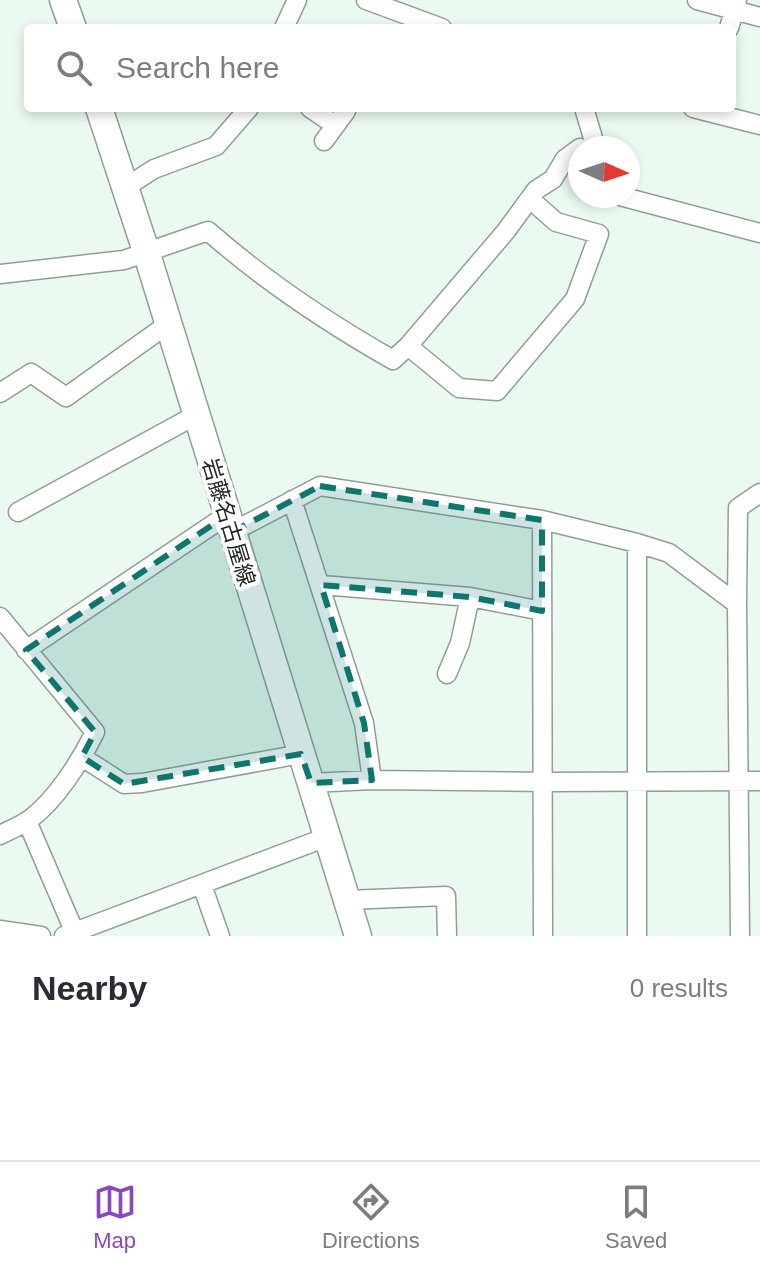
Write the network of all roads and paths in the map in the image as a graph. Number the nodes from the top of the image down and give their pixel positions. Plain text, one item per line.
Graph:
1 (63, 0) edge
2 (297, 0) edge
3 (366, 0) edge
4 (697, 0) edge
5 (399, 6) edge
6 (733, 13) edge
7 (760, 17) edge
8 (72, 24) edge
9 (286, 24) edge
10 (434, 24) edge
11 (100, 112) edge
12 (246, 112) edge
13 (322, 112) edge
14 (584, 112) edge
15 (713, 112) edge
16 (760, 125) edge
17 (586, 136) edge
18 (324, 141) dead end
19 (568, 157) edge
20 (126, 187) junction
21 (530, 199) junction
22 (640, 201) edge
23 (760, 233) edge
24 (146, 251) junction
25 (0, 274) edge
26 (168, 324) junction
27 (408, 346) junction
28 (0, 393) edge
29 (196, 415) junction
30 (760, 493) edge
31 (292, 500) junction
32 (18, 512) dead end
33 (542, 520) junction
34 (229, 524) junction
35 (637, 543) junction
36 (321, 585) junction
37 (470, 597) junction
38 (737, 604) junction
39 (542, 611) junction
40 (0, 617) edge
41 (26, 650) junction
42 (447, 674) dead end
43 (301, 754) junction
44 (82, 757) junction
45 (372, 780) junction
46 (739, 781) junction
47 (760, 781) edge
48 (543, 782) junction
49 (311, 783) junction
50 (637, 783) junction
51 (27, 821) junction
52 (0, 835) edge
53 (327, 837) junction
54 (202, 885) junction
55 (347, 900) junction
56 (0, 930) edge
57 (70, 934) edge
58 (41, 936) edge
59 (220, 936) edge
60 (358, 936) edge
61 (447, 936) edge
62 (543, 936) edge
63 (637, 936) edge
64 (740, 936) edge

1 - 8 main road
2 - 9 street
3 - 5 street
4 - 6 street
5 - 10 street
6 - 7 street
11 - 20 main road, 岩藤名古屋線
12 - 20 street
13 - 18 street
14 - 17 street
15 - 16 street
19 - 21 street
20 - 24 main road, 岩藤名古屋線
21 - 27 street
21 - 27 street
22 - 23 street
24 - 25 street
24 - 26 main road, 岩藤名古屋線
24 - 27 street
26 - 28 street
26 - 29 main road, 岩藤名古屋線
29 - 32 street
29 - 34 main road, 岩藤名古屋線
30 - 38 street
31 - 33 street
31 - 34 street
31 - 36 street
33 - 35 street
33 - 39 street
34 - 41 street
34 - 43 main road, 岩藤名古屋線
35 - 38 street
35 - 50 street
36 - 37 street
36 - 45 street
37 - 39 street
37 - 42 street
38 - 46 street
39 - 48 street
40 - 41 street
41 - 44 street
43 - 44 street
43 - 49 main road, 岩藤名古屋線
44 - 51 street
45 - 48 street
45 - 49 street
46 - 47 street
46 - 50 street
46 - 64 street
48 - 50 street
48 - 62 street
49 - 53 main road, 岩藤名古屋線
50 - 63 street
51 - 52 street
51 - 57 street
53 - 54 street
53 - 55 main road, 岩藤名古屋線
54 - 57 street
54 - 59 street
55 - 60 main road, 岩藤名古屋線
55 - 61 street
56 - 58 street

